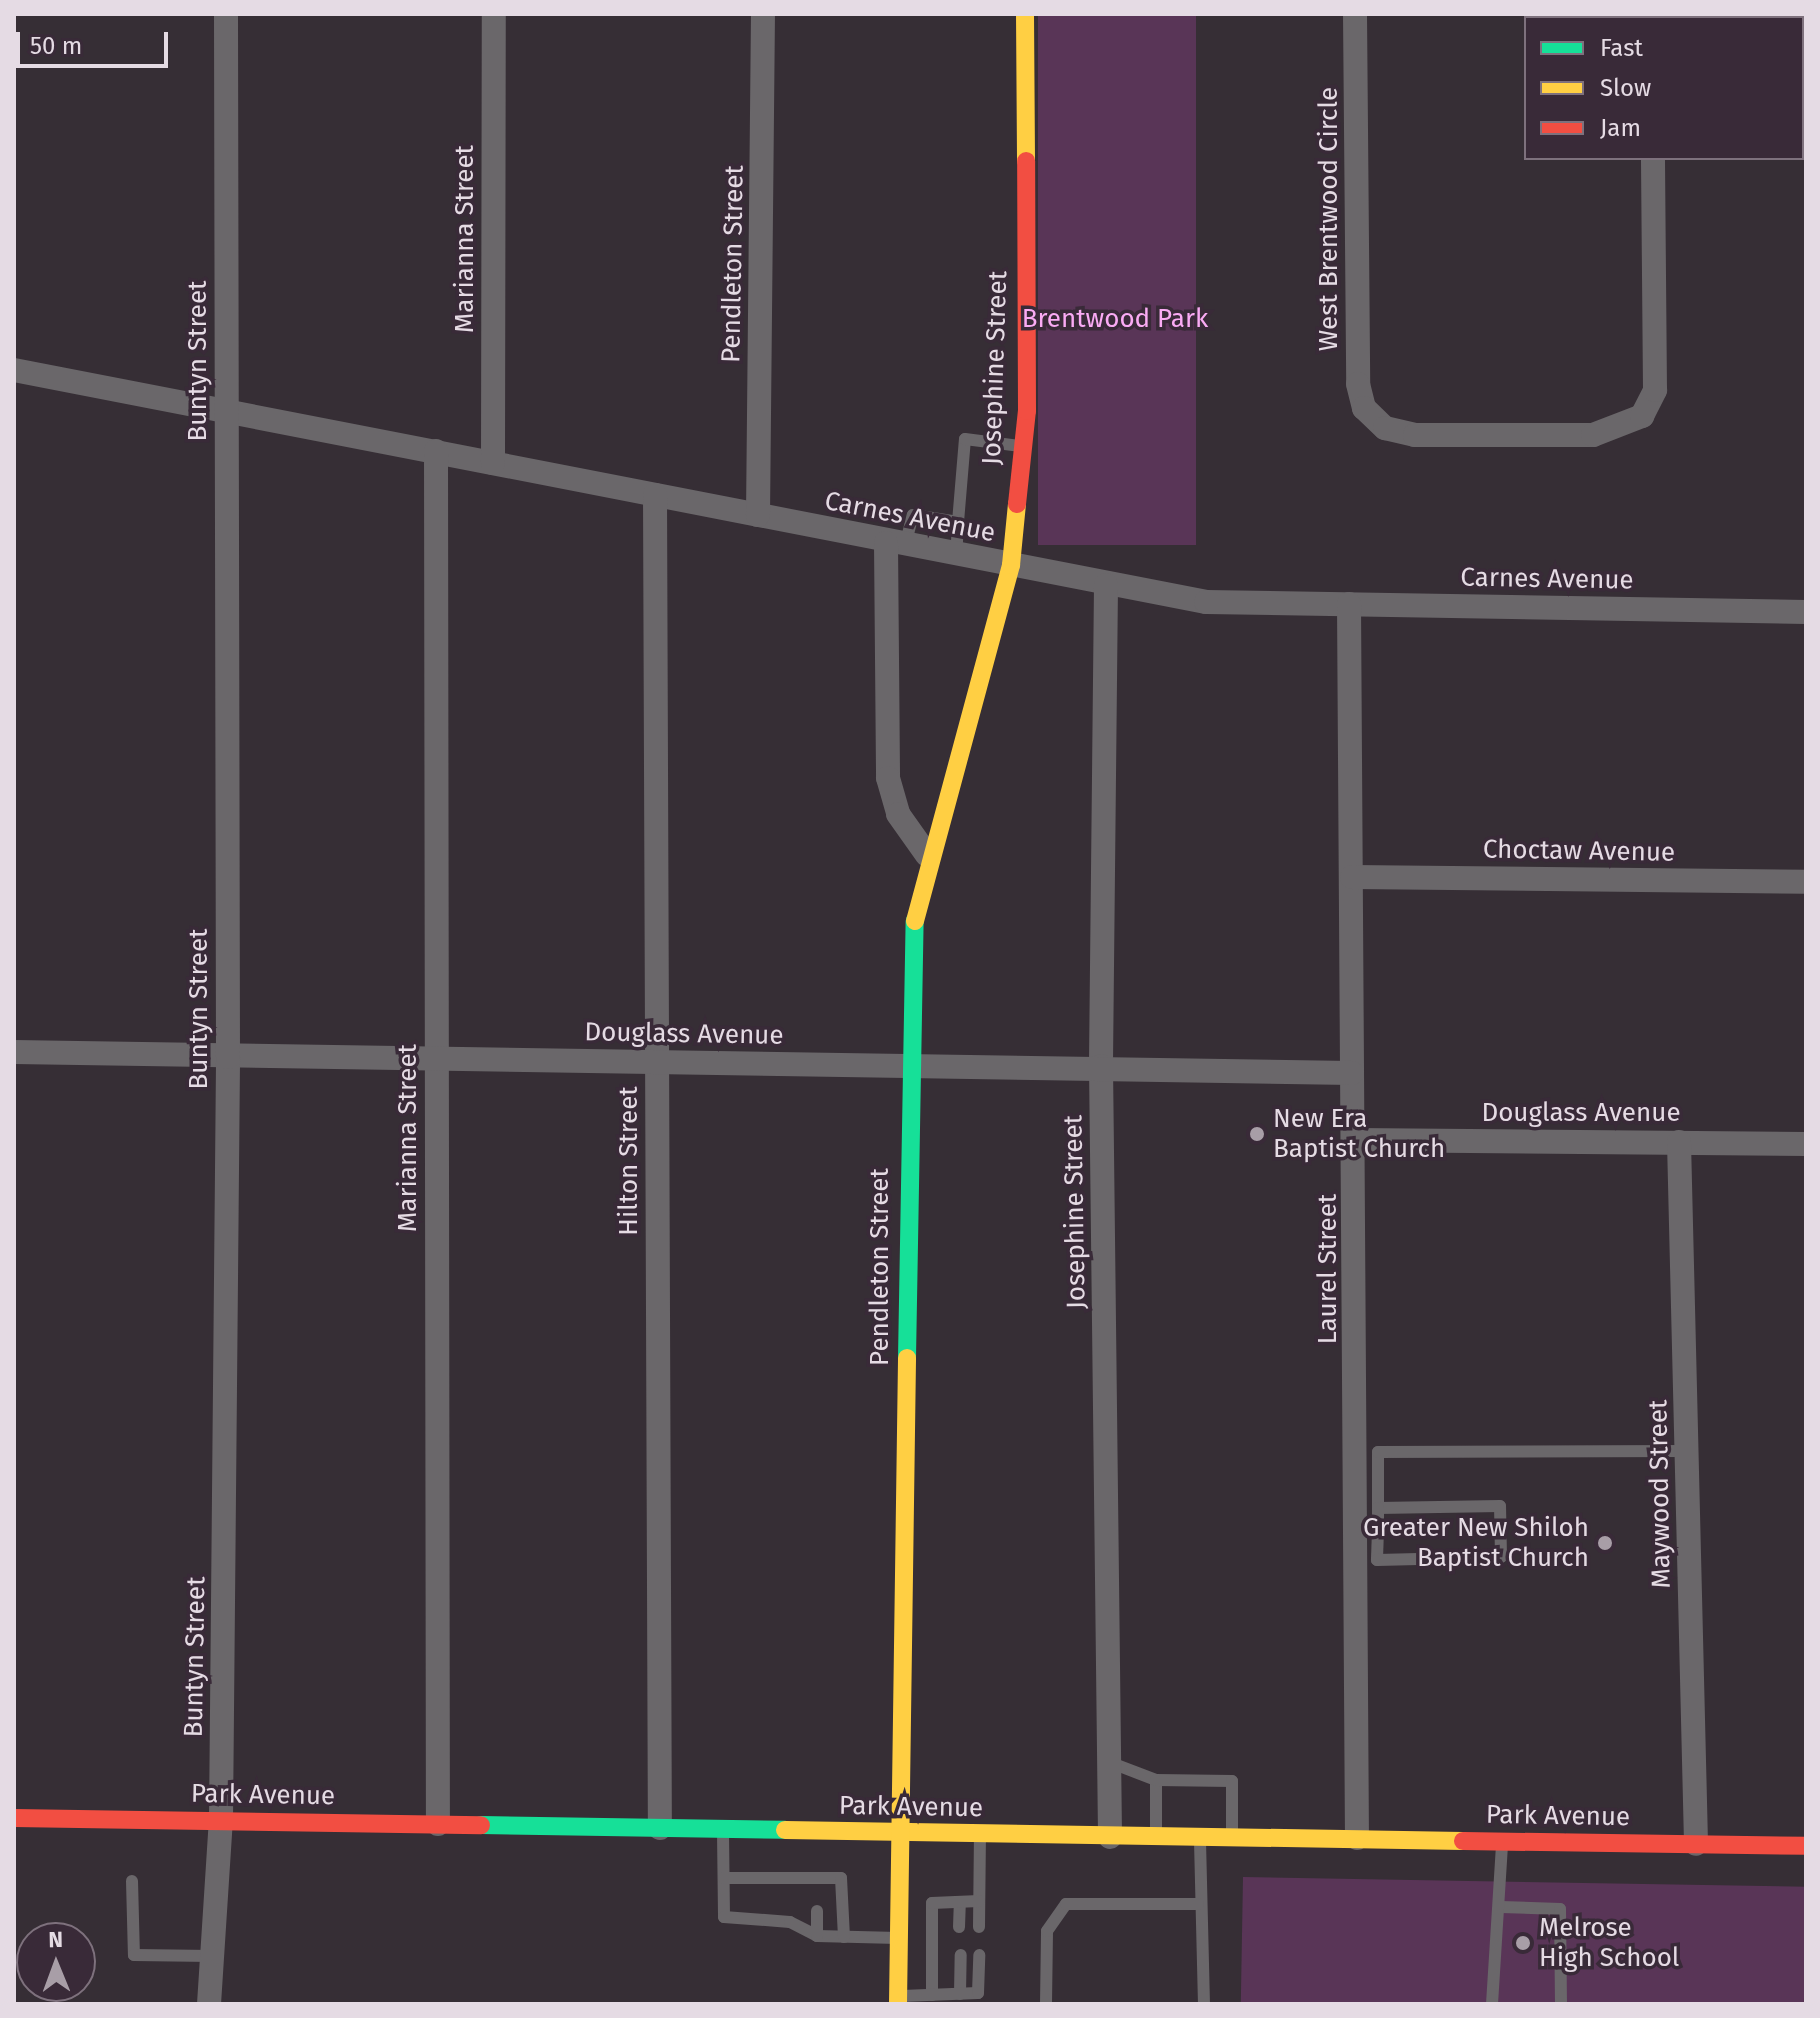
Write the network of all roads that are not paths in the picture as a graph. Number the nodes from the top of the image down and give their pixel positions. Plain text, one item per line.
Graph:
1 (226, 14) edge
2 (494, 14) edge
3 (763, 14) edge
4 (1025, 14) edge
5 (1355, 14) edge
6 (1653, 160) edge
7 (14, 370) edge
8 (226, 412) junction
9 (1023, 446) junction
10 (436, 451) junction
11 (493, 463) junction
12 (655, 495) junction
13 (758, 515) junction
14 (958, 522) junction
15 (896, 544) junction
16 (956, 555) junction
17 (1011, 565) junction
18 (1106, 585) junction
19 (1349, 604) junction
20 (1806, 612) edge
21 (927, 855) junction
22 (1352, 877) junction
23 (1806, 882) edge
24 (14, 1052) edge
25 (228, 1057) junction
26 (436, 1058) junction
27 (657, 1063) junction
28 (908, 1065) junction
29 (1101, 1066) junction
30 (1352, 1073) junction
31 (1356, 1140) junction
32 (1679, 1142) junction
33 (1806, 1144) edge
34 (1687, 1451) junction
35 (1378, 1508) junction
36 (1368, 1530) junction
37 (1109, 1762) junction
38 (1156, 1780) junction
39 (14, 1818) edge
40 (221, 1819) junction
41 (438, 1824) junction
42 (660, 1828) junction
43 (723, 1829) junction
44 (906, 1832) junction
45 (980, 1834) junction
46 (1110, 1837) junction
47 (1157, 1838) junction
48 (1200, 1838) junction
49 (1232, 1838) junction
50 (1357, 1838) junction
51 (1502, 1840) junction
52 (1696, 1844) junction
53 (1806, 1846) edge
54 (724, 1878) junction
55 (132, 1881) dead end
56 (979, 1901) junction
57 (960, 1902) junction
58 (1198, 1904) junction
59 (1501, 1907) junction
60 (817, 1911) dead end
61 (959, 1927) dead end
62 (979, 1927) dead end
63 (817, 1936) junction
64 (844, 1937) junction
65 (901, 1938) junction
66 (961, 1955) dead end
67 (979, 1955) dead end
68 (212, 1956) junction
69 (960, 1994) junction
70 (932, 1995) junction
71 (898, 2000) edge
72 (209, 2004) edge
73 (1046, 2004) edge
74 (1204, 2004) edge
75 (1492, 2004) edge
76 (1561, 2004) edge

1 - 8 street, Buntyn Street
2 - 11 street, Marianna Street
3 - 13 street, Pendleton Street
4 - 9 main road, Josephine Street
5 - 6 street, West Brentwood Circle
7 - 8 street, Carnes Avenue
8 - 10 street, Carnes Avenue
8 - 25 street, Buntyn Street
9 - 14 lane
9 - 17 main road, Josephine Street
10 - 11 street, Carnes Avenue
10 - 26 street, Marianna Street
11 - 12 street, Carnes Avenue
12 - 13 street, Carnes Avenue
12 - 27 street, Hilton Street
13 - 15 street, Carnes Avenue
14 - 15 lane
14 - 16 lane
15 - 16 street, Carnes Avenue
15 - 21 street
16 - 17 street, Carnes Avenue
17 - 18 street, Carnes Avenue
17 - 21 main road, Josephine Street
18 - 19 street, Carnes Avenue
18 - 29 street, Josephine Street
19 - 20 street, Carnes Avenue
19 - 22 street, Laurel Street
21 - 28 main road, Pendleton Street
22 - 23 street, Choctaw Avenue
22 - 30 street, Laurel Street
24 - 25 street, Douglass Avenue
25 - 26 street, Douglass Avenue
25 - 40 street, Buntyn Street
26 - 27 street, Douglass Avenue
26 - 41 street, Marianna Street
27 - 28 street, Douglass Avenue
27 - 42 street, Hilton Street
28 - 29 street, Douglass Avenue
28 - 44 main road, Pendleton Street
29 - 30 street, Douglass Avenue
29 - 37 street, Josephine Street
30 - 31 street, Laurel Street
31 - 32 street, Douglass Avenue
31 - 36 street, Laurel Street
32 - 33 street, Douglass Avenue
32 - 34 street, Maywood Street
34 - 35 lane
34 - 52 street, Maywood Street
35 - 36 lane
35 - 36 lane
36 - 50 street, Laurel Street
37 - 38 lane
37 - 46 street, Josephine Street
38 - 47 lane
38 - 49 lane
39 - 40 main road, Park Avenue
40 - 41 main road, Park Avenue
40 - 68 street, Buntyn Street
41 - 42 main road, Park Avenue
42 - 43 main road, Park Avenue
43 - 44 main road, Park Avenue
43 - 54 lane
44 - 45 main road, Park Avenue
44 - 65 main road, Pendleton Street
45 - 46 main road, Park Avenue
45 - 56 lane
46 - 47 main road, Park Avenue
47 - 48 main road, Park Avenue
48 - 49 main road, Park Avenue
48 - 58 lane
49 - 50 main road, Park Avenue
50 - 51 main road, Park Avenue
51 - 52 main road, Park Avenue
51 - 59 lane
52 - 53 main road, Park Avenue
54 - 63 lane
54 - 64 lane
55 - 68 lane
56 - 57 lane
56 - 62 lane
57 - 61 lane
57 - 70 lane
58 - 73 lane
58 - 74 lane
59 - 75 lane
59 - 76 lane
60 - 63 lane
63 - 64 lane
64 - 65 lane
65 - 71 main road, Pendleton Street
66 - 69 lane
67 - 69 lane
68 - 72 street, Buntyn Street
69 - 70 lane
70 - 71 lane

